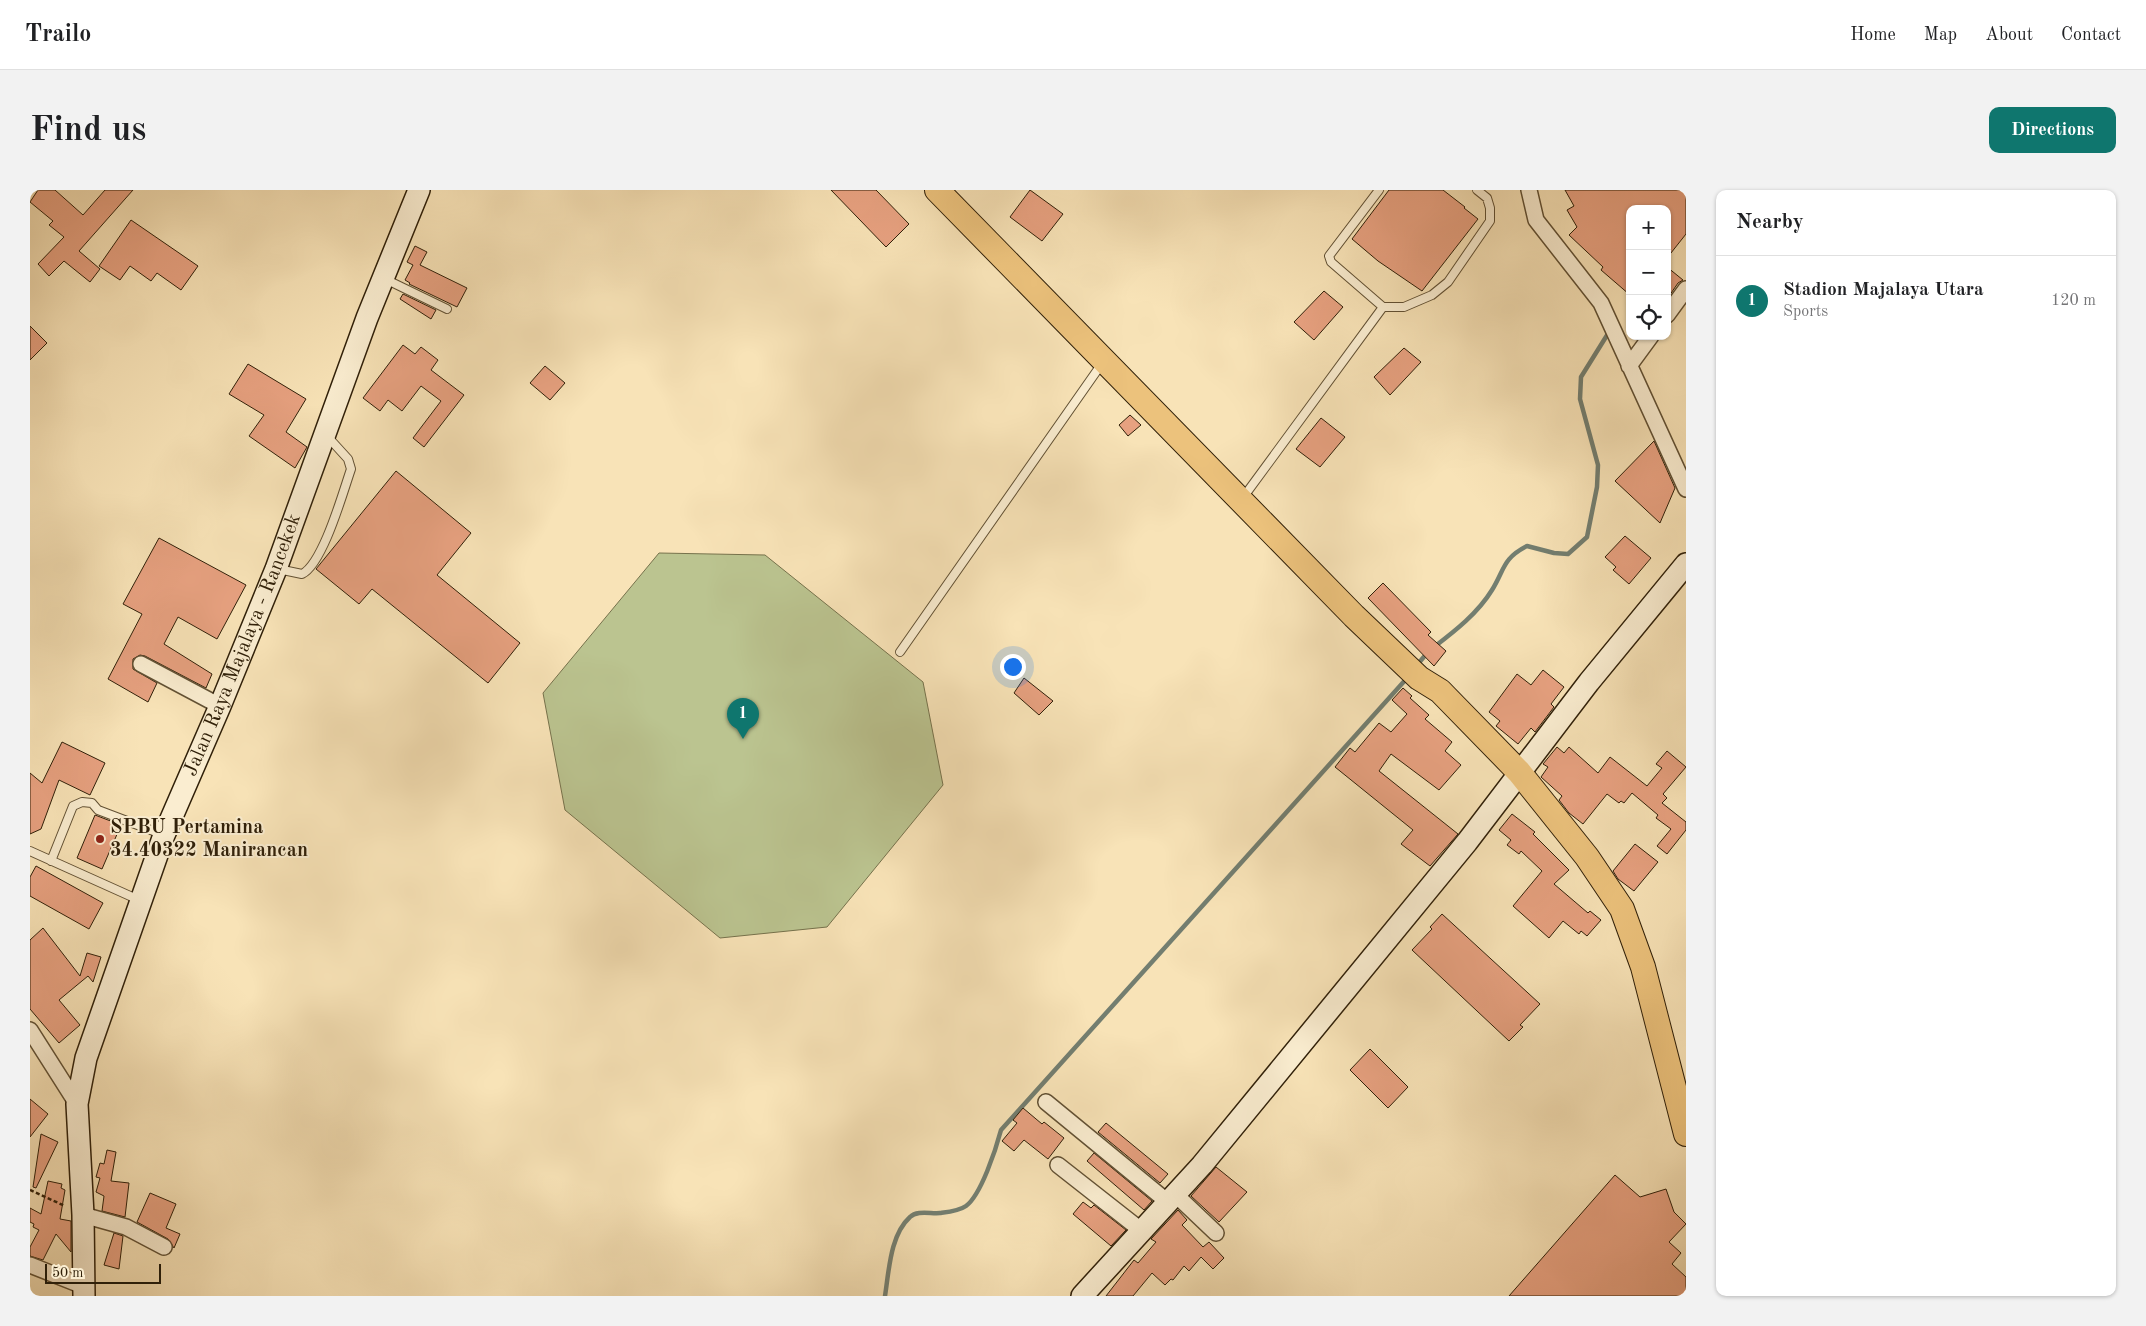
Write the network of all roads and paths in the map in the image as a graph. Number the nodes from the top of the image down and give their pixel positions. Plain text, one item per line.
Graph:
1 (419, 190) edge
2 (937, 190) edge
3 (960, 190) edge
4 (1379, 190) edge
5 (1477, 190) edge
6 (1529, 190) edge
7 (383, 278) junction
8 (1686, 289) edge
9 (1383, 307) junction
10 (1671, 309) edge
11 (446, 310) dead end
12 (1648, 340) edge
13 (1104, 360) junction
14 (1629, 366) junction
15 (324, 432) junction
16 (1686, 489) edge
17 (1245, 494) junction
18 (1686, 564) edge
19 (276, 569) junction
20 (900, 652) dead end
21 (141, 664) dead end
22 (220, 706) junction
23 (1519, 772) junction
24 (164, 835) junction
25 (30, 852) edge
26 (51, 861) junction
27 (141, 901) junction
28 (30, 1030) edge
29 (1046, 1102) dead end
30 (77, 1104) junction
31 (1686, 1134) edge
32 (1058, 1165) dead end
33 (30, 1190) edge
34 (1172, 1199) junction
35 (83, 1215) junction
36 (1142, 1231) junction
37 (1216, 1232) dead end
38 (164, 1247) dead end
39 (31, 1269) edge
40 (83, 1291) edge
41 (1082, 1296) edge

1 - 7 main road, Jalan Raya Majalaya - Rancekek
2 - 13 main road
3 - 17 main road
4 - 9 lane
5 - 9 lane
6 - 14 street
7 - 11 lane
7 - 15 main road, Jalan Raya Majalaya - Rancekek
8 - 10 street
9 - 17 lane
12 - 14 street
13 - 17 main road
13 - 20 lane
14 - 16 street
15 - 19 main road, Jalan Raya Majalaya - Rancekek
15 - 19 lane
17 - 23 main road
18 - 23 main road
19 - 22 main road, Jalan Raya Majalaya - Rancekek
21 - 22 street
22 - 24 main road, Jalan Raya Majalaya - Rancekek
23 - 31 main road
23 - 34 main road
24 - 26 lane
24 - 27 main road, Jalan Raya Majalaya - Rancekek
25 - 26 lane
26 - 27 lane
27 - 30 main road, Jalan Raya Majalaya - Rancekek
28 - 30 street
29 - 34 street
30 - 35 main road, Jalan Raya Majalaya - Rancekek
32 - 36 street
33 - 35 path
34 - 36 main road
34 - 37 street
35 - 38 street
35 - 40 main road, Jalan Raya Majalaya - Rancekek
36 - 41 main road
39 - 40 street

